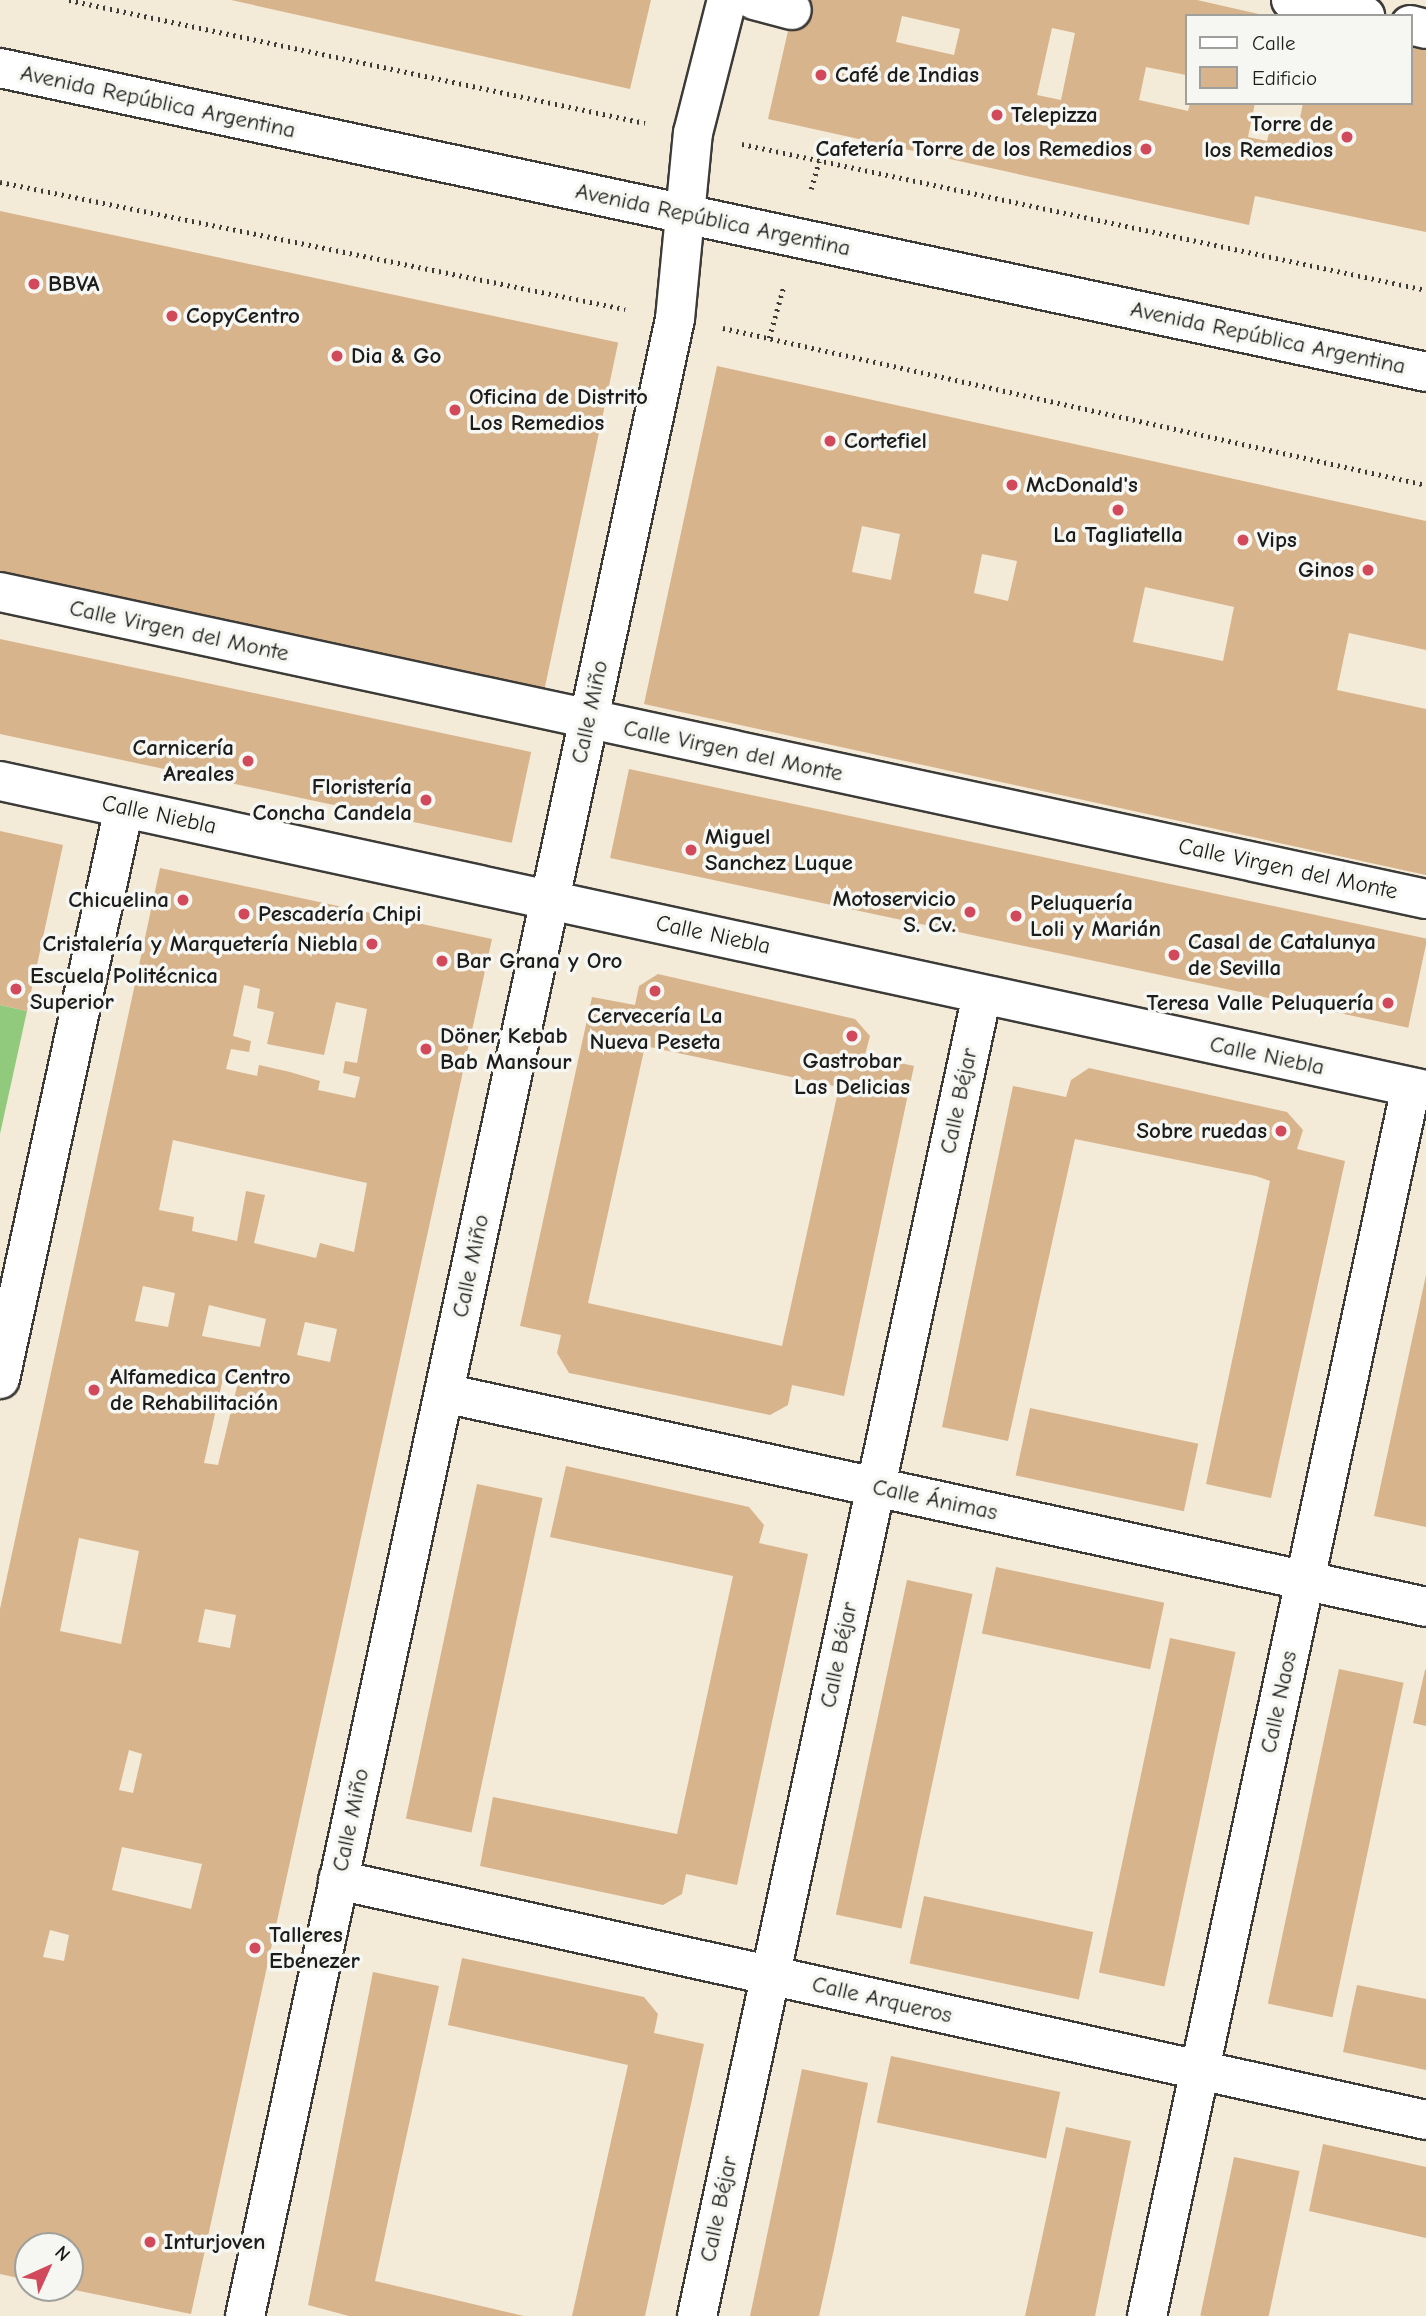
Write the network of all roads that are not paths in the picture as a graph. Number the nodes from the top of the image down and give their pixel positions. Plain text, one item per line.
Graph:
1 (727, 0) edge
2 (754, 0) edge
3 (1291, 0) edge
4 (793, 10) dead end
5 (1356, 14) edge
6 (0, 68) edge
7 (684, 214) junction
8 (1426, 372) edge
9 (0, 592) edge
10 (588, 719) junction
11 (0, 781) edge
12 (124, 808) junction
13 (1426, 899) edge
14 (549, 900) junction
15 (982, 994) junction
16 (1419, 1089) edge
17 (0, 1380) edge
18 (444, 1393) junction
19 (875, 1487) junction
20 (1306, 1580) junction
21 (1426, 1606) edge
22 (338, 1880) junction
23 (769, 1975) junction
24 (1199, 2070) junction
25 (1426, 2120) edge
26 (245, 2316) edge
27 (697, 2316) edge
28 (1147, 2316) edge

1 - 7 street, Calle Miño
2 - 4 street
3 - 5 street
6 - 7 street, Avenida República Argentina
7 - 8 street, Avenida República Argentina
7 - 10 street, Calle Miño
9 - 10 street, Calle Virgen del Monte
10 - 13 street, Calle Virgen del Monte
10 - 14 street, Calle Miño
11 - 12 street, Calle Niebla
12 - 14 street, Calle Niebla
12 - 17 street
14 - 15 street, Calle Niebla
14 - 18 street, Calle Miño
15 - 16 street, Calle Niebla
15 - 19 street, Calle Béjar
16 - 20 street, Calle Naos
18 - 19 street, Calle Ánimas
18 - 22 street, Calle Miño
19 - 20 street, Calle Ánimas
19 - 23 street, Calle Béjar
20 - 21 street, Calle Ánimas
20 - 24 street, Calle Naos
22 - 23 street, Calle Arqueros
22 - 26 street, Calle Miño
23 - 24 street, Calle Arqueros
23 - 27 street, Calle Béjar
24 - 25 street, Calle Arqueros
24 - 28 street, Calle Naos

